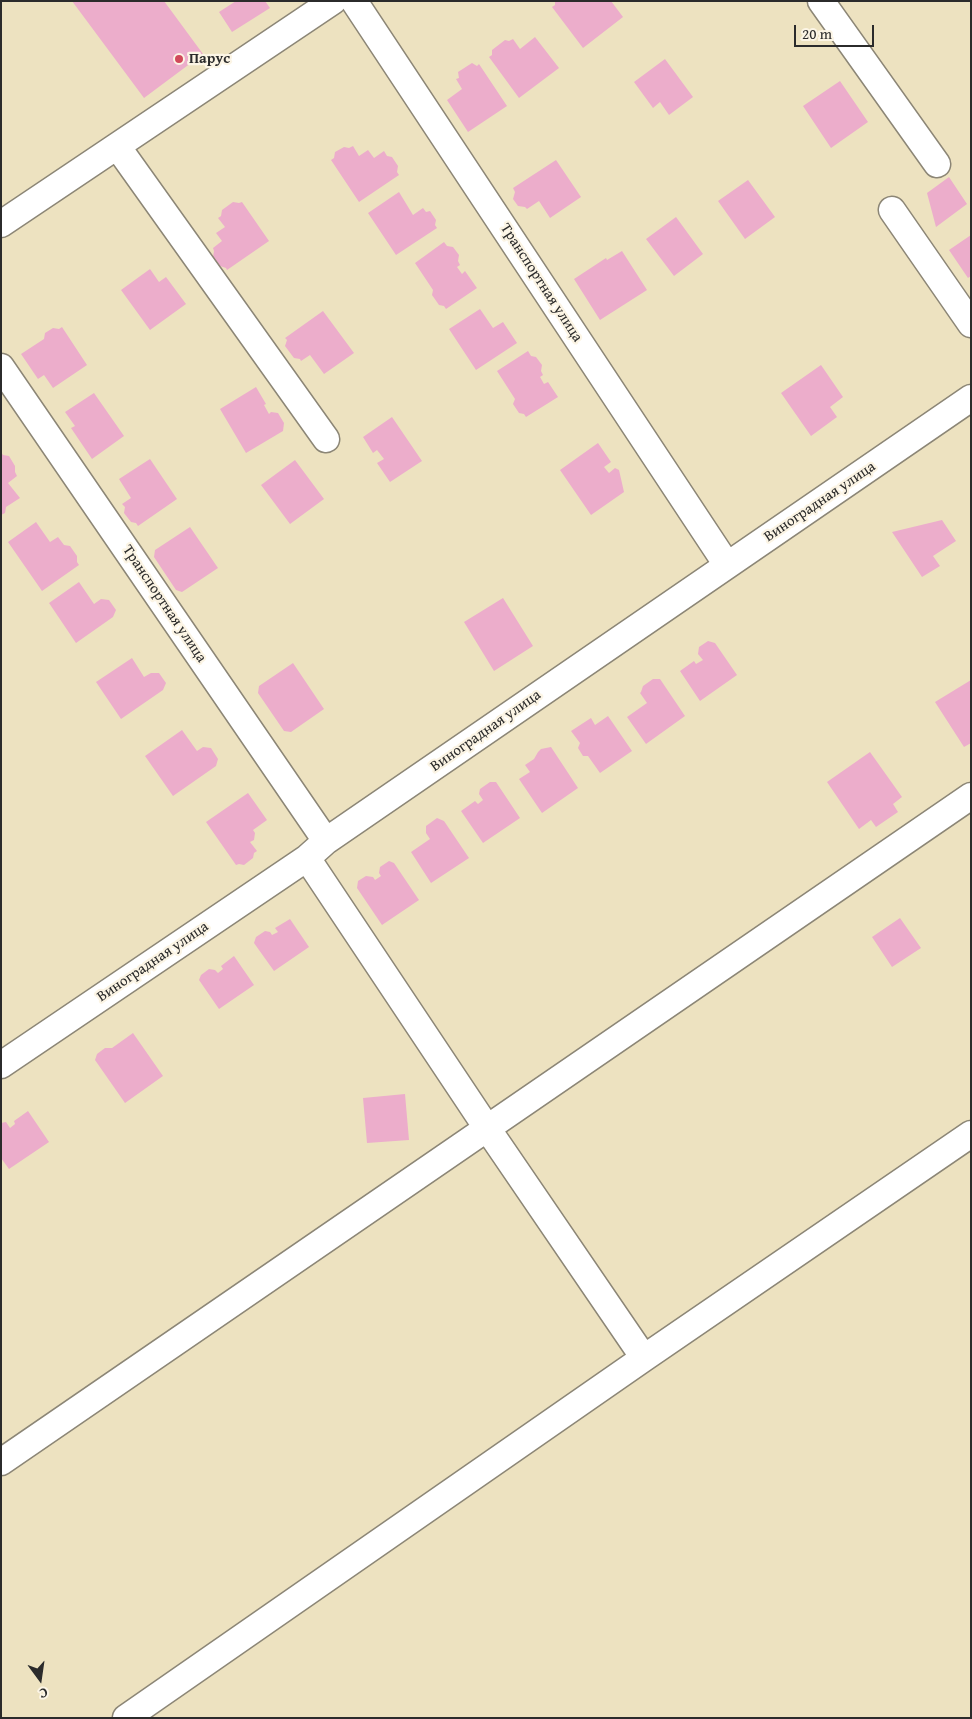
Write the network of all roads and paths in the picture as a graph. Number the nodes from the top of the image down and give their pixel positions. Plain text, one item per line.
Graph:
1 (333, 1) edge
2 (354, 1) edge
3 (821, 1) edge
4 (117, 146) junction
5 (937, 164) dead end
6 (892, 210) dead end
7 (1, 224) edge
8 (971, 324) edge
9 (1, 368) edge
10 (971, 398) edge
11 (326, 440) dead end
12 (727, 566) junction
13 (971, 796) edge
14 (316, 850) junction
15 (1, 1065) edge
16 (487, 1128) junction
17 (971, 1134) edge
18 (644, 1358) junction
19 (1, 1462) edge
20 (126, 1718) edge

1 - 4 street
2 - 12 street, Транспортная улица
3 - 5 street
4 - 7 street
4 - 11 street
6 - 8 street
9 - 14 street, Транспортная улица
10 - 12 street, Виноградная улица
12 - 14 street, Виноградная улица
13 - 16 street
14 - 15 street, Виноградная улица
14 - 16 street, Транспортная улица
16 - 18 street, Транспортная улица
16 - 19 street
17 - 18 street
18 - 20 street

